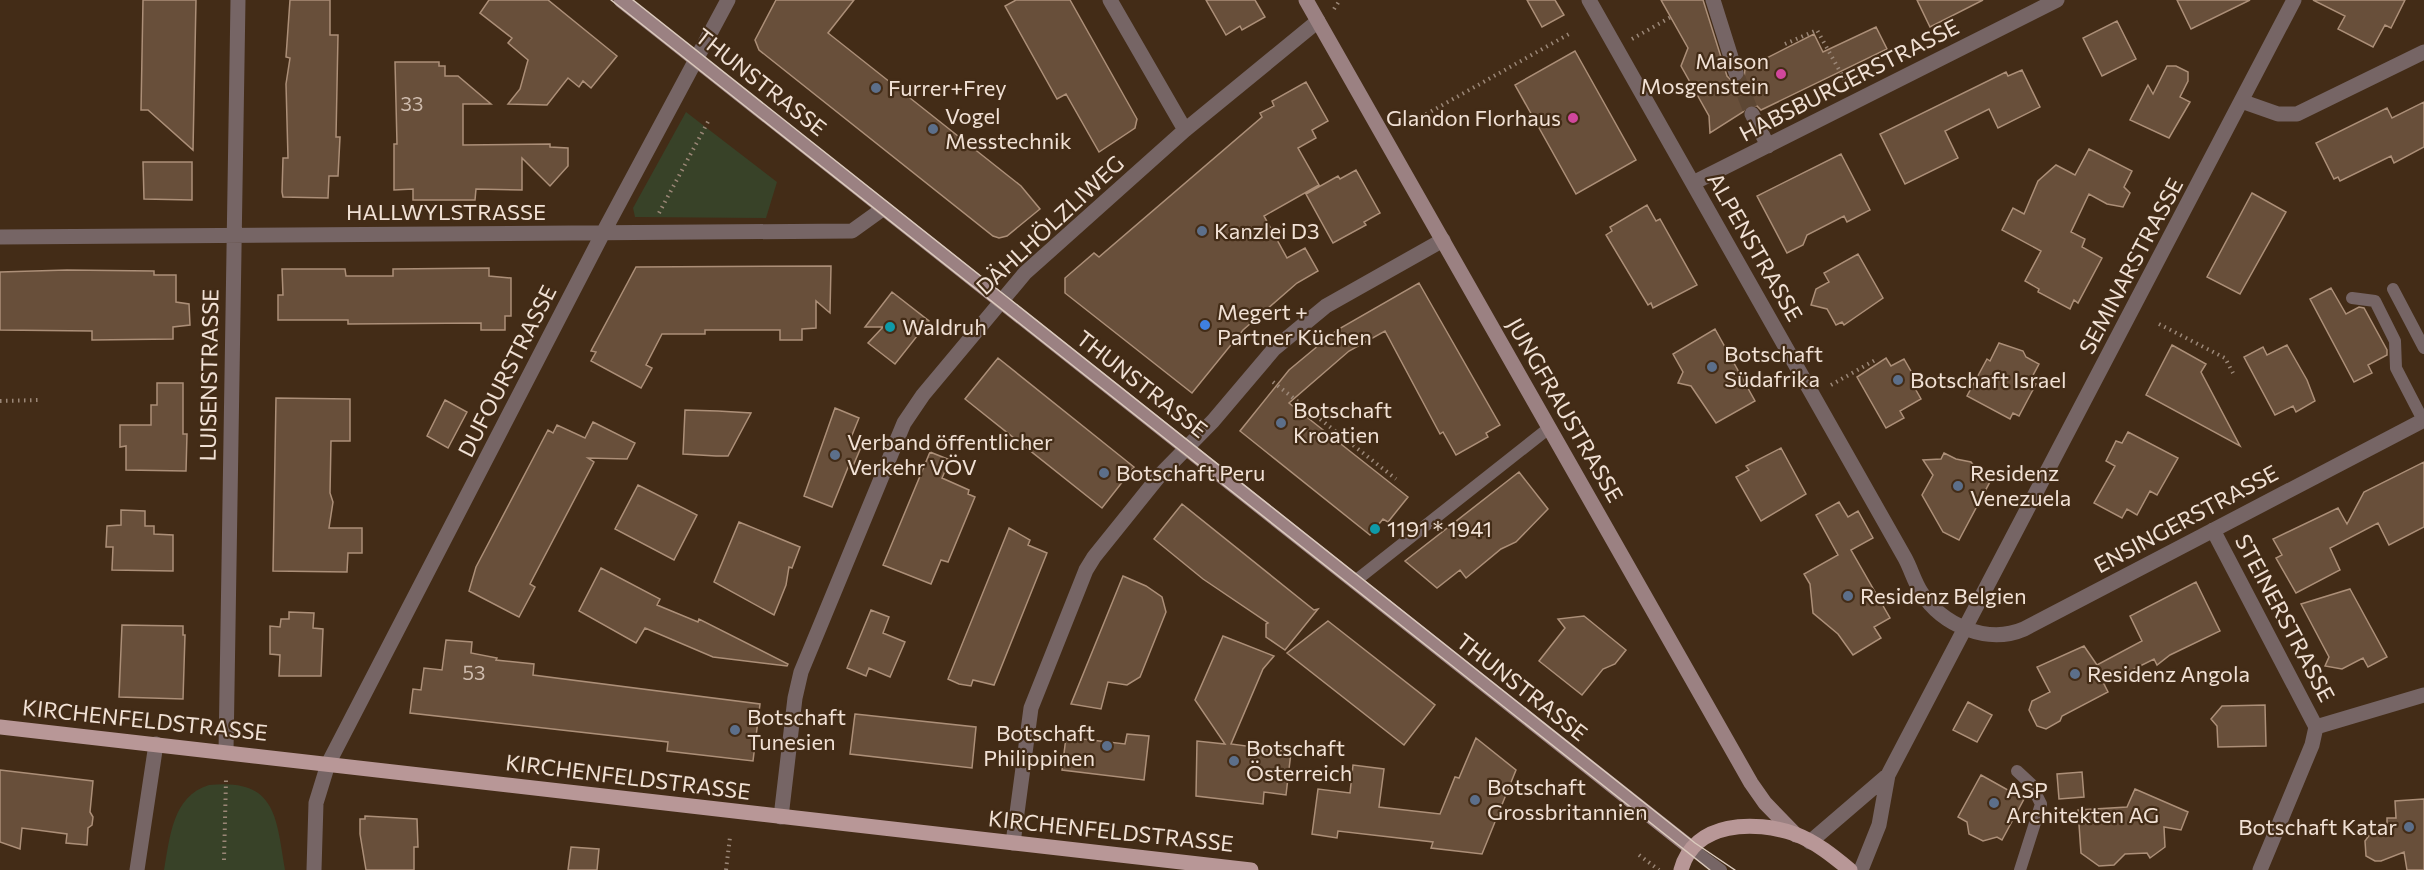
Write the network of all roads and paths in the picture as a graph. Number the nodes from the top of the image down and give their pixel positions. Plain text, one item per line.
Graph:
1 (238, 0) edge
2 (621, 0) edge
3 (728, 0) edge
4 (1110, 0) edge
5 (1306, 0) edge
6 (1589, 0) edge
7 (1713, 0) edge
8 (2057, 0) edge
9 (2295, 0) edge
10 (1671, 17) dead end
11 (1318, 21) junction
12 (1569, 34) dead end
13 (1627, 42) dead end
14 (1785, 44) dead end
15 (2424, 52) edge
16 (696, 60) junction
17 (1736, 73) tunnel mouth
18 (1850, 88) dead end
19 (2241, 101) junction
20 (1752, 114) tunnel mouth
21 (710, 118) dead end
22 (1405, 126) dead end
23 (1185, 130) junction
24 (1768, 146) junction
25 (1693, 183) junction
26 (884, 208) junction
27 (655, 220) dead end
28 (603, 233) junction
29 (234, 235) junction
30 (0, 237) edge
31 (1443, 240) junction
32 (2393, 289) dead end
33 (2352, 298) dead end
34 (1000, 300) junction
35 (2159, 324) dead end
36 (2424, 348) edge
37 (1877, 359) dead end
38 (2233, 373) dead end
39 (1281, 388) dead end
40 (1825, 389) dead end
41 (40, 400) dead end
42 (0, 401) edge
43 (2423, 420) edge
44 (1549, 428) junction
45 (1187, 448) junction
46 (1396, 479) dead end
47 (2213, 530) junction
48 (1354, 582) junction
49 (1965, 628) junction
50 (2424, 694) edge
51 (0, 727) edge
52 (2316, 727) junction
53 (156, 744) junction
54 (226, 752) junction
55 (328, 764) junction
56 (2017, 771) dead end
57 (1888, 775) junction
58 (226, 780) dead end
59 (781, 817) junction
60 (1796, 835) junction
61 (730, 837) dead end
62 (1810, 842) junction
63 (1013, 843) junction
64 (1691, 848) junction
65 (1640, 855) dead end
66 (224, 860) dead end
67 (137, 870) edge
68 (314, 870) edge
69 (726, 870) edge
70 (1251, 870) edge
71 (1659, 870) edge
72 (1681, 870) edge
73 (1721, 870) edge
74 (1850, 870) edge
75 (1860, 870) edge
76 (2020, 870) edge
77 (2260, 870) edge

1 - 29 street, LUISENSTRASSE
2 - 16 street, THUNSTRASSE
3 - 16 street, DUFOURSTRASSE
4 - 23 street
5 - 11 street, JUNGFRAUSTRASSE
6 - 25 street, ALPENSTRASSE
7 - 17 street
8 - 24 street, HABSBURGERSTRASSE
9 - 19 street, SEMINARSTRASSE
10 - 13 path
11 - 23 street, DÄHLHÖLZLIWEG
11 - 31 street, JUNGFRAUSTRASSE
12 - 22 path
14 - 18 path
15 - 19 street
16 - 26 street, THUNSTRASSE
16 - 28 street, DUFOURSTRASSE
19 - 49 street, SEMINARSTRASSE
20 - 24 street
21 - 27 path
23 - 34 street, DÄHLHÖLZLIWEG
24 - 25 street, HABSBURGERSTRASSE
25 - 49 street, ALPENSTRASSE
26 - 28 street, HALLWYLSTRASSE
26 - 34 street, THUNSTRASSE
28 - 29 street, HALLWYLSTRASSE
28 - 55 street, DUFOURSTRASSE
29 - 30 street, HALLWYLSTRASSE
29 - 54 street, LUISENSTRASSE
31 - 44 street, JUNGFRAUSTRASSE
31 - 45 street
32 - 36 lane
33 - 43 lane
34 - 45 street, THUNSTRASSE
34 - 59 street, DÄHLHÖLZLIWEG
35 - 38 path
37 - 40 path
39 - 46 path
41 - 42 path
43 - 47 street, ENSINGERSTRASSE
44 - 48 lane
44 - 60 street, JUNGFRAUSTRASSE
45 - 48 street, THUNSTRASSE
45 - 63 street
47 - 49 street, ENSINGERSTRASSE
47 - 52 street, STEINERSTRASSE
48 - 64 street, THUNSTRASSE
49 - 57 street, SEMINARSTRASSE
50 - 52 street, STEINERSTRASSE
51 - 53 main road, KIRCHENFELDSTRASSE
52 - 77 street, STEINERSTRASSE
53 - 54 main road, KIRCHENFELDSTRASSE
53 - 67 street
54 - 55 main road, KIRCHENFELDSTRASSE
55 - 59 main road, KIRCHENFELDSTRASSE
55 - 68 street, DUFOURSTRASSE
56 - 76 lane
57 - 62 street, SEMINARSTRASSE
57 - 75 street, SEMINARSTRASSE
58 - 66 path
59 - 63 main road, KIRCHENFELDSTRASSE
60 - 62 main road
60 - 64 main road
61 - 69 path
62 - 74 main road
63 - 70 main road, KIRCHENFELDSTRASSE
64 - 72 main road
64 - 73 lane
65 - 71 path

